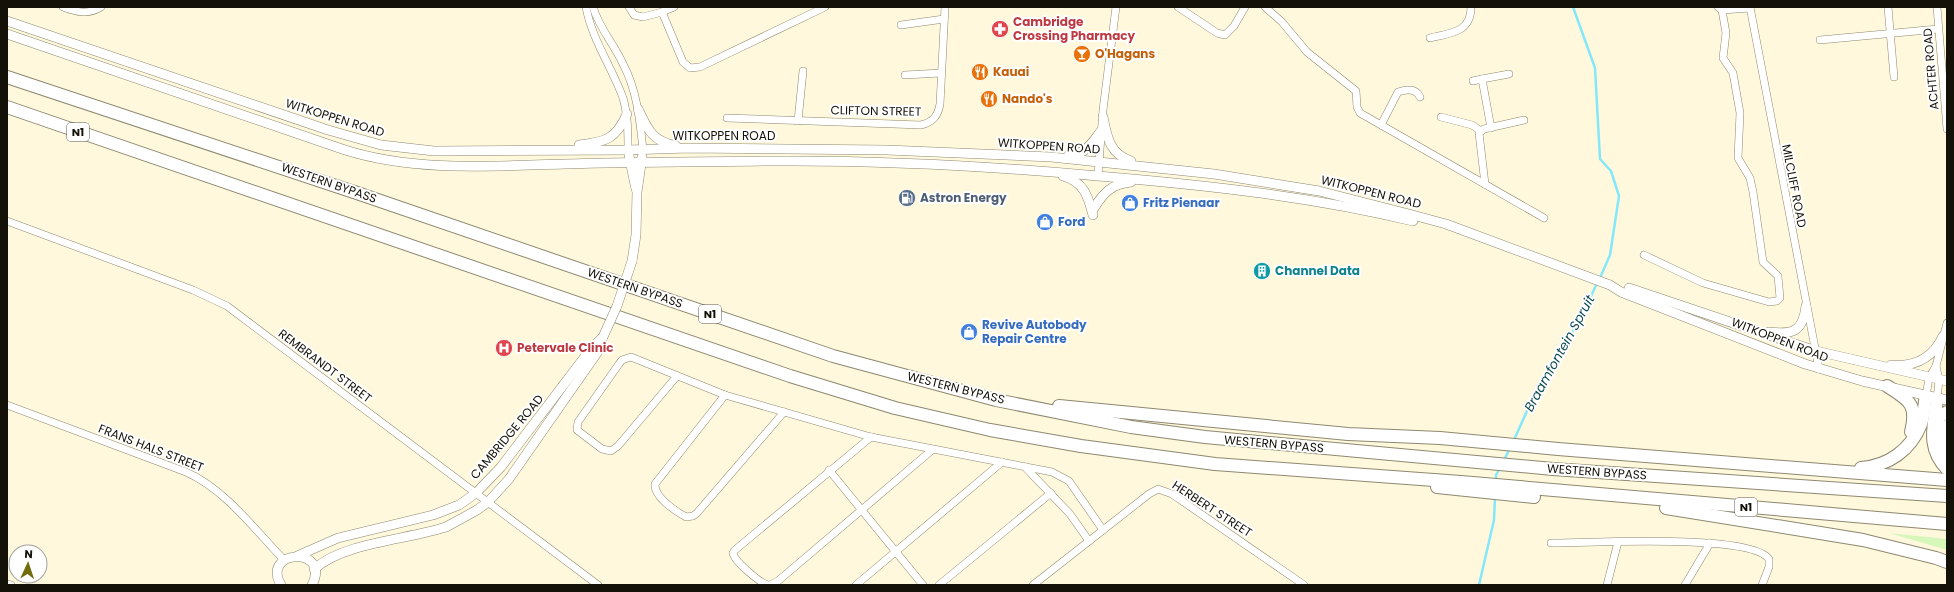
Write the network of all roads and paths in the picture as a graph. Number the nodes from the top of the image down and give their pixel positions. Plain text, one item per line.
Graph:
1 (63, 7) edge
2 (101, 7) edge
3 (586, 7) edge
4 (593, 7) edge
5 (629, 7) edge
6 (674, 7) edge
7 (825, 7) edge
8 (945, 7) edge
9 (1116, 7) edge
10 (1178, 7) edge
11 (1245, 7) edge
12 (1265, 7) edge
13 (1471, 7) edge
14 (1888, 7) edge
15 (1937, 7) edge
16 (1750, 8) edge
17 (1720, 9) edge
18 (662, 12) junction
19 (944, 19) junction
20 (7, 21) edge
21 (901, 25) dead end
22 (1938, 29) junction
23 (7, 34) edge
24 (1891, 34) junction
25 (1430, 38) dead end
26 (1820, 40) dead end
27 (1944, 54) edge
28 (1944, 64) edge
29 (803, 71) dead end
30 (941, 73) junction
31 (1509, 74) dead end
32 (905, 75) dead end
33 (7, 77) edge
34 (1894, 77) dead end
35 (1482, 79) junction
36 (1473, 81) dead end
37 (1420, 97) dead end
38 (7, 107) edge
39 (638, 109) junction
40 (627, 114) junction
41 (1103, 116) junction
42 (1441, 117) dead end
43 (727, 118) dead end
44 (1524, 120) dead end
45 (798, 121) junction
46 (1381, 125) junction
47 (1491, 128) junction
48 (1947, 129) edge
49 (1101, 131) junction
50 (1481, 131) junction
51 (688, 148) junction
52 (542, 150) junction
53 (628, 150) junction
54 (643, 150) junction
55 (1051, 157) junction
56 (1099, 161) junction
57 (629, 162) junction
58 (642, 162) junction
59 (1149, 166) junction
60 (1036, 170) junction
61 (1098, 176) junction
62 (1155, 180) junction
63 (1485, 184) junction
64 (637, 192) junction
65 (1544, 218) dead end
66 (7, 221) edge
67 (1455, 229) junction
68 (1644, 254) dead end
69 (1606, 284) junction
70 (1806, 306) junction
71 (1947, 323) edge
72 (1733, 324) junction
73 (1943, 336) junction
74 (601, 340) junction
75 (1816, 351) junction
76 (1864, 364) junction
77 (1936, 366) junction
78 (1819, 369) junction
79 (677, 376) junction
80 (1929, 378) junction
81 (1943, 380) edge
82 (1887, 386) junction
83 (725, 395) junction
84 (1937, 398) edge
85 (1018, 403) junction
86 (7, 405) edge
87 (784, 412) junction
88 (1947, 412) edge
89 (1947, 426) edge
90 (1933, 433) junction
91 (871, 437) junction
92 (1905, 448) junction
93 (932, 450) junction
94 (1947, 461) edge
95 (1002, 462) junction
96 (1025, 467) junction
97 (1814, 469) junction
98 (829, 470) junction
99 (1947, 470) edge
100 (1947, 480) edge
101 (476, 493) junction
102 (1050, 493) junction
103 (1544, 494) junction
104 (1947, 496) edge
105 (488, 502) junction
106 (862, 511) junction
107 (1947, 524) edge
108 (1103, 530) junction
109 (1089, 541) junction
110 (1618, 542) junction
111 (1551, 543) dead end
112 (1710, 543) junction
113 (896, 553) junction
114 (297, 556) junction
115 (284, 560) junction
116 (1947, 562) edge
117 (314, 569) junction
118 (7, 584) edge
119 (279, 584) edge
120 (1035, 584) edge
121 (11, 585) edge
122 (312, 585) edge
123 (598, 585) edge
124 (769, 585) edge
125 (856, 585) edge
126 (923, 585) edge
127 (939, 585) edge
128 (1304, 585) edge
129 (1607, 585) edge
130 (1685, 585) edge
131 (1762, 585) edge

1 - 2 street
3 - 40 street
4 - 39 street
5 - 18 street
6 - 18 street
7 - 18 street
8 - 19 street, CLIFTON STREET
9 - 41 street
10 - 11 street
12 - 46 street
13 - 25 street
14 - 24 street
15 - 22 street, ACHTER ROAD
16 - 17 street
16 - 70 street, MILCLIFF ROAD
17 - 68 street
19 - 21 street
19 - 30 street, CLIFTON STREET
20 - 52 main road, WITKOPPEN ROAD
22 - 24 street
22 - 27 street, ACHTER ROAD
23 - 57 main road, WITKOPPEN ROAD
24 - 26 street
24 - 34 street
27 - 28 street, ACHTER ROAD
28 - 48 street, ACHTER ROAD
29 - 45 street
30 - 32 street
30 - 45 street, CLIFTON STREET
31 - 35 street
33 - 85 highway, WESTERN BYPASS / N1
35 - 36 street
35 - 47 street
37 - 46 street
38 - 103 highway, WESTERN BYPASS / N1
39 - 51 main road
39 - 54 street
40 - 52 main road
40 - 53 street
41 - 49 street
41 - 59 main road
42 - 50 street
43 - 45 street, CLIFTON STREET
44 - 47 street
46 - 63 street
47 - 50 street
49 - 55 main road
49 - 56 street
50 - 63 street
51 - 54 main road, WITKOPPEN ROAD
51 - 55 main road, WITKOPPEN ROAD
52 - 53 main road, WITKOPPEN ROAD
53 - 54 main road, WITKOPPEN ROAD
53 - 57 main road, CAMBRIDGE ROAD
54 - 58 main road, CAMBRIDGE ROAD
55 - 56 main road, WITKOPPEN ROAD
56 - 59 main road, WITKOPPEN ROAD
56 - 61 street
57 - 58 main road, WITKOPPEN ROAD
57 - 64 main road, CAMBRIDGE ROAD
58 - 60 main road, WITKOPPEN ROAD
58 - 64 main road, CAMBRIDGE ROAD
59 - 67 main road, WITKOPPEN ROAD
60 - 61 main road, WITKOPPEN ROAD
60 - 62 main road
61 - 62 main road, WITKOPPEN ROAD
62 - 67 main road, WITKOPPEN ROAD
63 - 65 street
64 - 74 main road, CAMBRIDGE ROAD, bridge
66 - 101 street, REMBRANDT STREET
67 - 69 main road, WITKOPPEN ROAD
69 - 72 main road, WITKOPPEN ROAD
69 - 78 main road, WITKOPPEN ROAD
70 - 72 main road
70 - 75 street, MILCLIFF ROAD
71 - 73 street
72 - 75 main road, WITKOPPEN ROAD
73 - 76 main road
73 - 77 street
74 - 101 main road, CAMBRIDGE ROAD
74 - 105 main road, CAMBRIDGE ROAD
75 - 76 main road, WITKOPPEN ROAD
75 - 78 street, MILCLIFF ROAD
76 - 80 main road, WITKOPPEN ROAD
77 - 80 street
77 - 81 street
78 - 82 main road, WITKOPPEN ROAD
79 - 79 street
79 - 83 street
80 - 81 main road, WITKOPPEN ROAD
80 - 84 street
81 - 84 street
82 - 84 main road, WITKOPPEN ROAD
82 - 92 highway
83 - 87 street
83 - 87 street
84 - 90 highway
84 - 92 highway
85 - 97 highway
85 - 104 highway, WESTERN BYPASS / N1
86 - 115 street, FRANS HALS STREET
87 - 91 street
88 - 90 highway
89 - 94 highway
90 - 99 highway
91 - 93 street
91 - 98 street
92 - 97 highway
93 - 95 street
93 - 106 street
95 - 96 street
95 - 113 street
96 - 102 street
96 - 108 street
97 - 100 highway
98 - 106 street
98 - 124 street
101 - 105 street, REMBRANDT STREET
101 - 114 main road, CAMBRIDGE ROAD
102 - 109 street
102 - 127 street
103 - 107 highway, WESTERN BYPASS / N1
103 - 116 highway
105 - 117 main road, CAMBRIDGE ROAD
105 - 123 street, REMBRANDT STREET
106 - 113 street
106 - 124 street
108 - 109 street, HERBERT STREET
108 - 128 street, HERBERT STREET
109 - 120 street, HERBERT STREET
110 - 111 street
110 - 112 street
110 - 129 street
112 - 130 street
112 - 131 street
113 - 125 street
113 - 126 street
114 - 115 main road, CAMBRIDGE ROAD
114 - 117 main road
115 - 119 main road
117 - 122 main road
118 - 121 street

